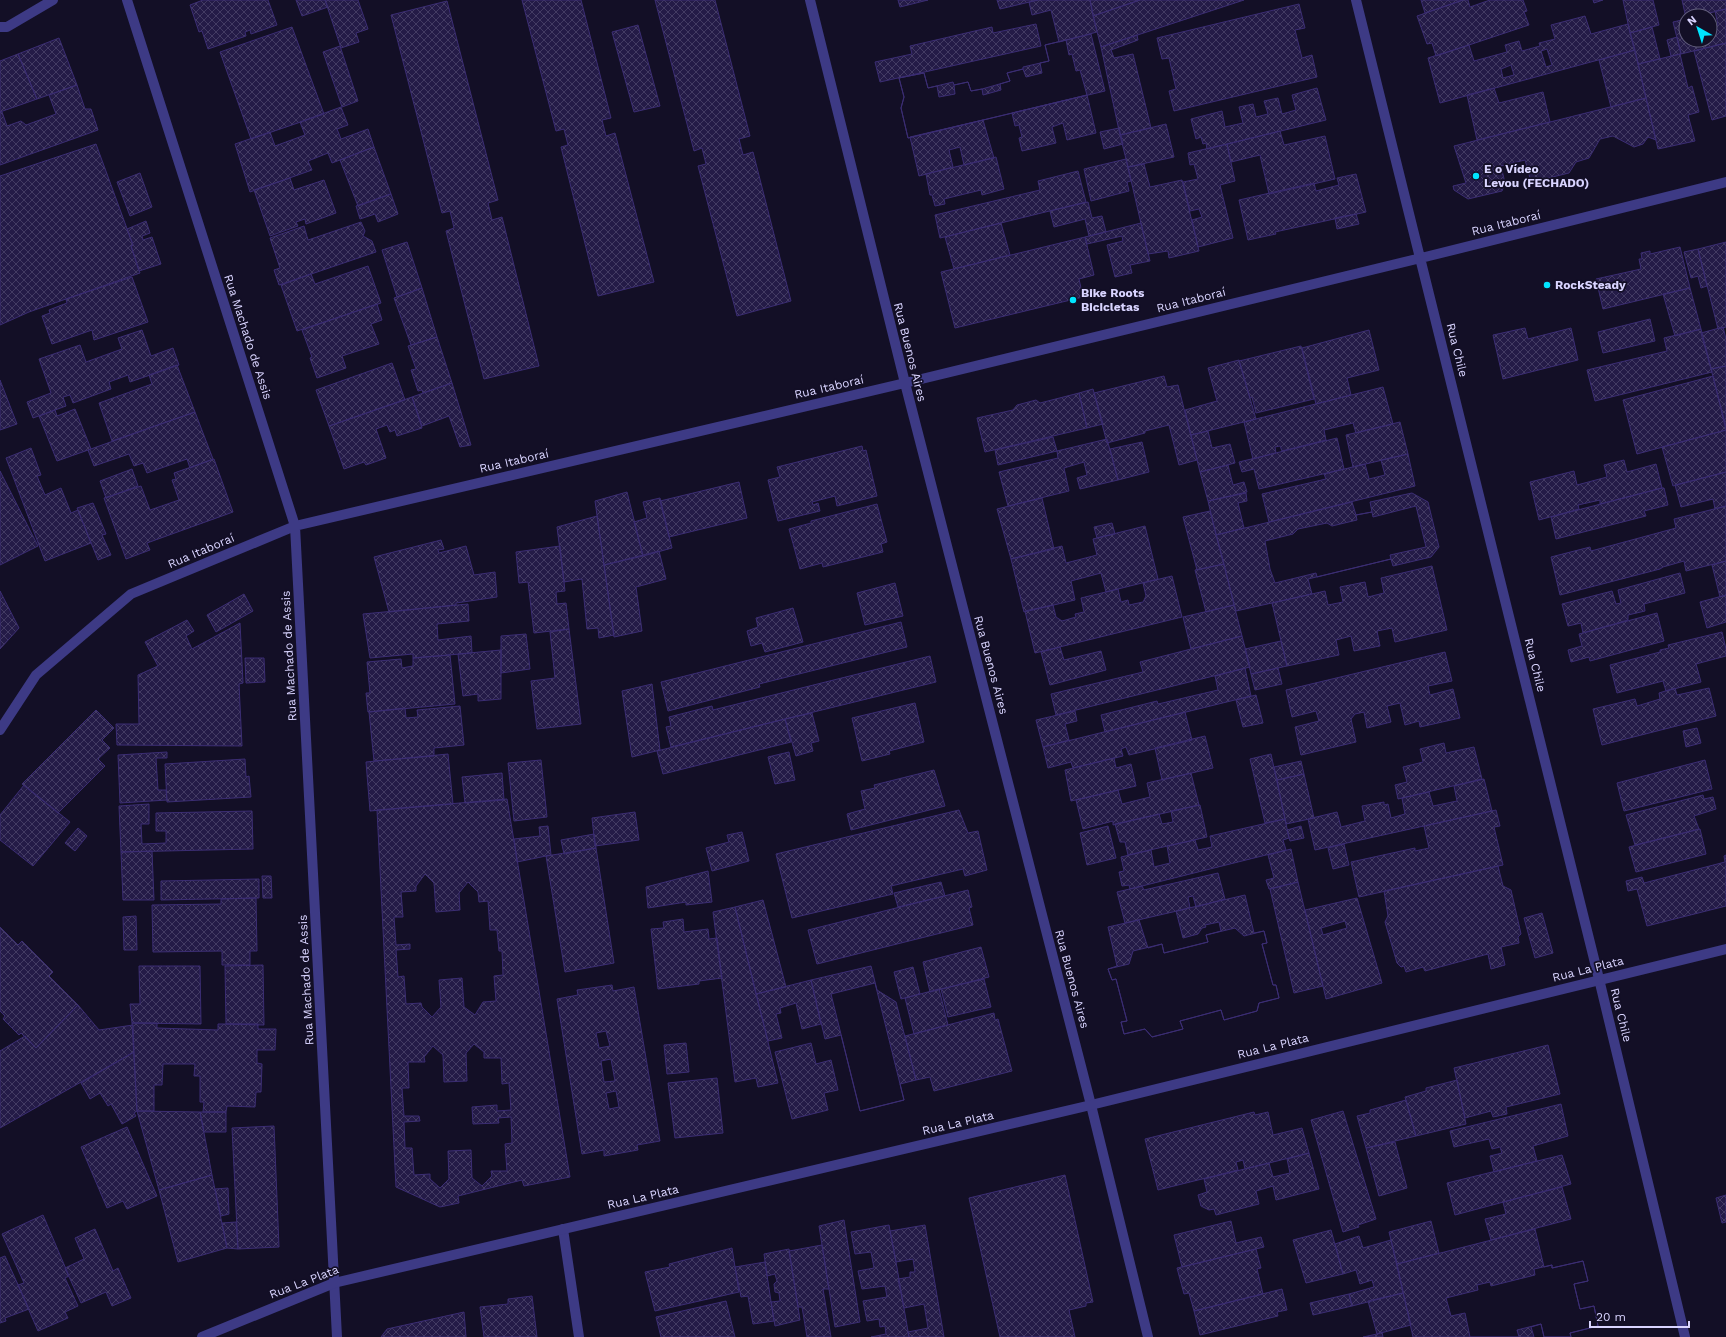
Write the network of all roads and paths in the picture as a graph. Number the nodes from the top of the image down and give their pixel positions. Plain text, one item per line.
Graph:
1 (53, 0) edge
2 (127, 0) edge
3 (810, 0) edge
4 (1356, 0) edge
5 (0, 27) edge
6 (1726, 182) edge
7 (1421, 258) junction
8 (904, 383) junction
9 (295, 526) junction
10 (0, 730) edge
11 (1726, 949) edge
12 (1599, 979) junction
13 (1091, 1105) junction
14 (563, 1229) junction
15 (334, 1283) junction
16 (202, 1337) edge
17 (337, 1337) edge
18 (579, 1337) edge
19 (1148, 1337) edge
20 (1685, 1337) edge

1 - 5 street
2 - 9 street, Rua Machado de Assis
3 - 8 street, Rua Buenos Aires
4 - 7 street, Rua Chile
6 - 7 street, Rua Itaboraí
7 - 8 street, Rua Itaboraí
7 - 12 street, Rua Chile
8 - 9 street, Rua Itaboraí
8 - 13 street, Rua Buenos Aires
9 - 10 street, Rua Itaboraí
9 - 15 street, Rua Machado de Assis
11 - 12 street, Rua La Plata
12 - 13 street, Rua La Plata
12 - 20 street, Rua Chile
13 - 14 street, Rua La Plata
13 - 19 street, Rua Buenos Aires
14 - 15 street, Rua La Plata
14 - 18 street
15 - 16 street, Rua La Plata
15 - 17 street, Rua Machado de Assis

